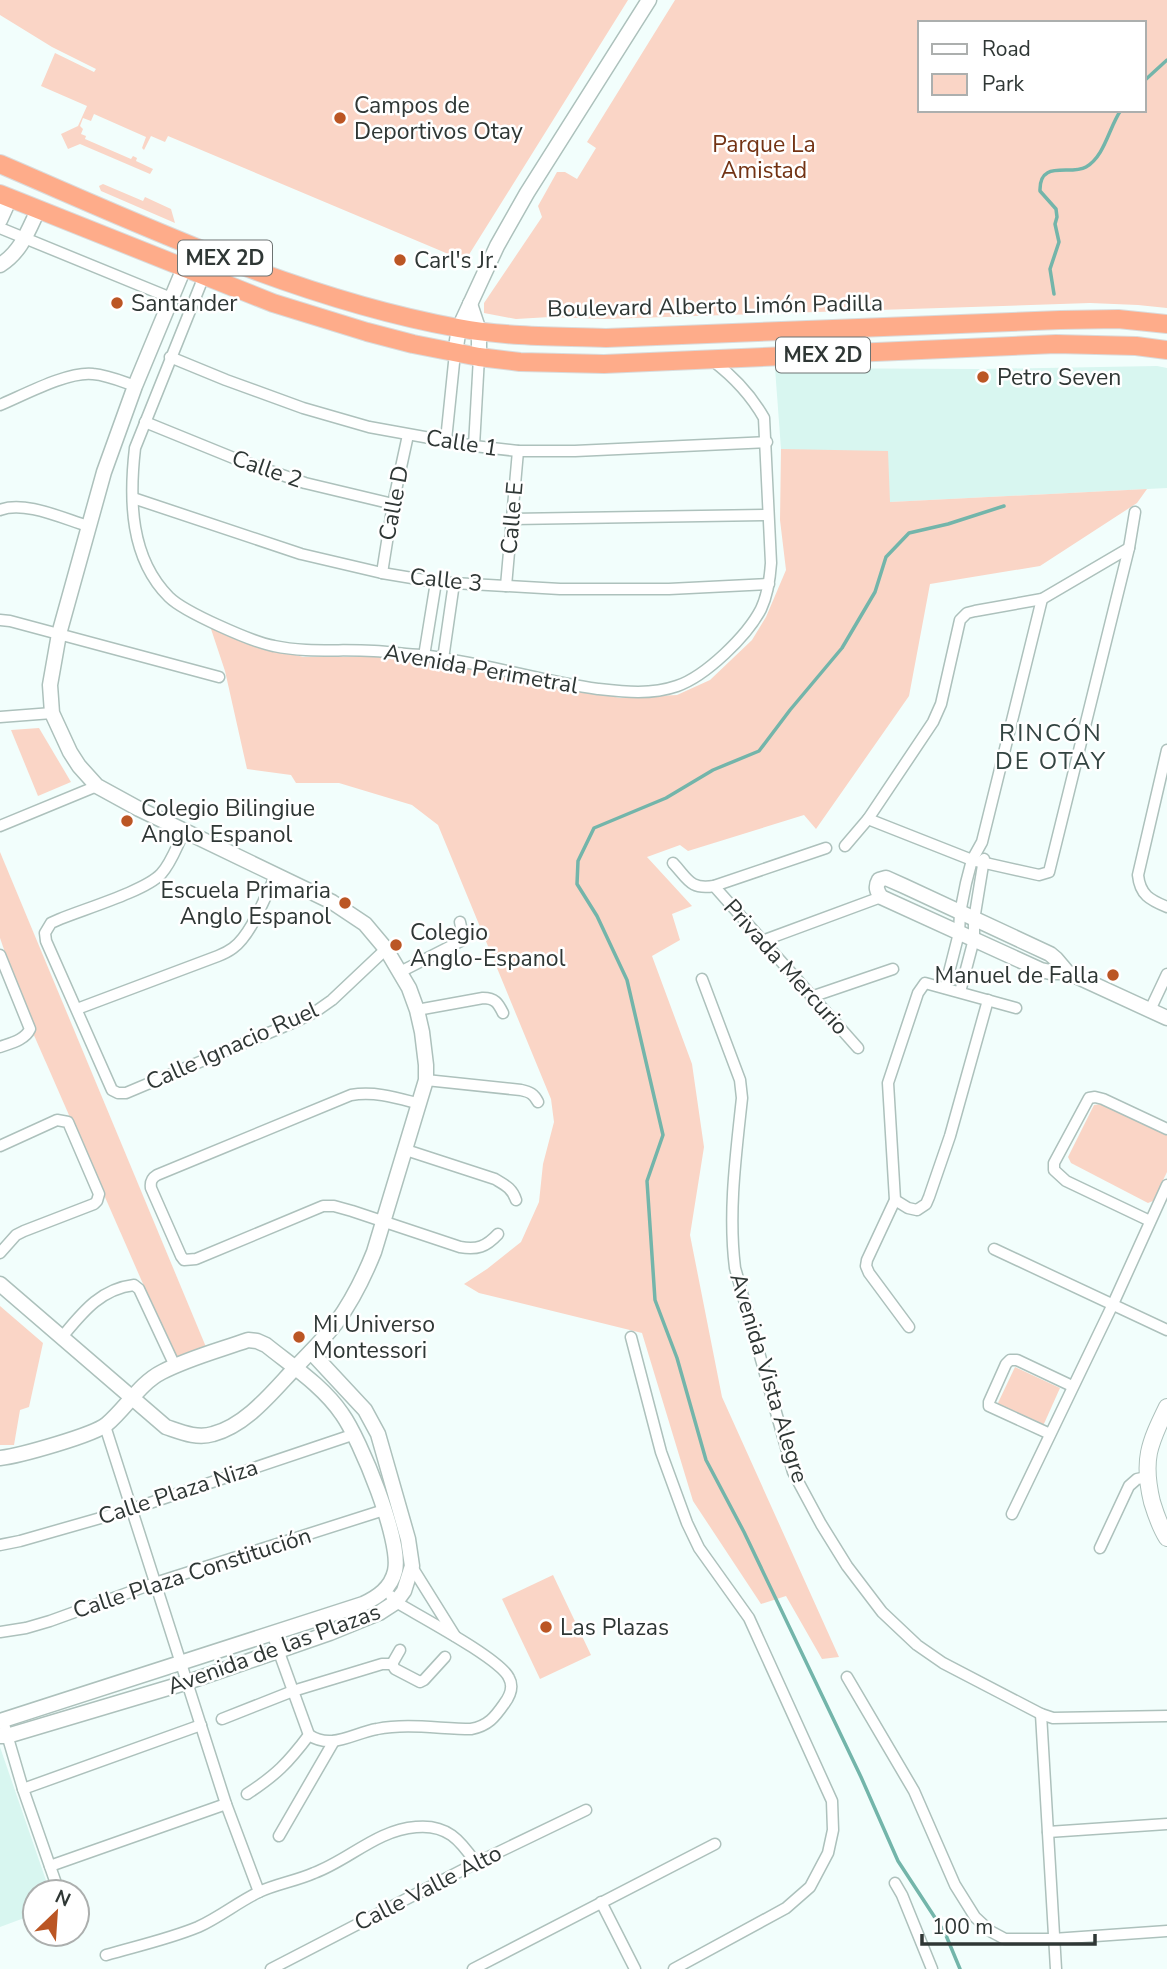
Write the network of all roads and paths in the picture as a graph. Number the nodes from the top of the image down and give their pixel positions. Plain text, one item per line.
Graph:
1 (649, 0) edge
2 (0, 164) edge
3 (5, 196) edge
4 (38, 210) junction
5 (0, 220) edge
6 (0, 228) edge
7 (25, 238) junction
8 (0, 265) edge
9 (184, 268) junction
10 (204, 276) junction
11 (171, 298) junction
12 (470, 304) junction
13 (1021, 322) junction
14 (1167, 324) edge
15 (459, 328) junction
16 (479, 331) junction
17 (1110, 344) junction
18 (1167, 344) edge
19 (981, 348) junction
20 (1167, 350) edge
21 (455, 353) junction
22 (170, 357) junction
23 (479, 357) junction
24 (713, 361) junction
25 (135, 386) junction
26 (0, 405) edge
27 (145, 422) junction
28 (408, 435) junction
29 (446, 440) junction
30 (766, 442) junction
31 (474, 446) junction
32 (517, 451) junction
33 (133, 498) junction
34 (393, 504) junction
35 (0, 510) edge
36 (1135, 512) dead end
37 (768, 515) junction
38 (512, 519) junction
39 (88, 526) junction
40 (1129, 548) junction
41 (382, 573) junction
42 (436, 582) junction
43 (454, 583) junction
44 (769, 584) junction
45 (506, 586) junction
46 (1042, 599) junction
47 (0, 620) edge
48 (59, 634) junction
49 (424, 656) junction
50 (443, 659) junction
51 (219, 677) dead end
52 (52, 713) junction
53 (0, 717) edge
54 (1167, 750) edge
55 (97, 786) junction
56 (868, 819) junction
57 (0, 826) edge
58 (185, 830) junction
59 (982, 842) junction
60 (845, 846) dead end
61 (826, 848) dead end
62 (972, 860) junction
63 (673, 863) dead end
64 (984, 863) junction
65 (276, 875) junction
66 (714, 886) junction
67 (904, 886) junction
68 (881, 897) junction
69 (897, 905) junction
70 (1167, 907) edge
71 (960, 913) junction
72 (974, 920) junction
73 (460, 922) dead end
74 (959, 933) junction
75 (974, 939) junction
76 (762, 941) junction
77 (386, 949) junction
78 (0, 955) edge
79 (893, 969) dead end
80 (400, 972) junction
81 (1067, 972) junction
82 (1167, 974) edge
83 (702, 979) dead end
84 (945, 988) junction
85 (960, 992) junction
86 (811, 997) junction
87 (988, 1000) junction
88 (1016, 1008) dead end
89 (77, 1009) junction
90 (417, 1010) junction
91 (1150, 1010) junction
92 (503, 1013) dead end
93 (1167, 1018) edge
94 (0, 1047) edge
95 (858, 1048) dead end
96 (426, 1080) junction
97 (538, 1102) dead end
98 (420, 1104) junction
99 (1167, 1129) edge
100 (0, 1146) edge
101 (406, 1150) junction
102 (1167, 1185) edge
103 (516, 1200) dead end
104 (895, 1200) junction
105 (1150, 1221) junction
106 (383, 1223) junction
107 (498, 1234) dead end
108 (994, 1249) dead end
109 (0, 1253) edge
110 (0, 1284) edge
111 (1113, 1304) junction
112 (909, 1326) dead end
113 (1167, 1331) edge
114 (62, 1337) junction
115 (631, 1337) dead end
116 (311, 1352) junction
117 (176, 1366) junction
118 (295, 1368) junction
119 (1072, 1386) junction
120 (132, 1398) junction
121 (1167, 1407) edge
122 (106, 1426) junction
123 (355, 1434) junction
124 (1050, 1434) junction
125 (0, 1458) edge
126 (1147, 1477) junction
127 (132, 1509) junction
128 (384, 1510) junction
129 (1012, 1514) dead end
130 (1167, 1538) edge
131 (0, 1545) edge
132 (1100, 1548) dead end
133 (412, 1567) junction
134 (155, 1583) junction
135 (386, 1589) junction
136 (396, 1602) junction
137 (0, 1632) edge
138 (272, 1633) junction
139 (456, 1639) junction
140 (278, 1650) junction
141 (400, 1650) dead end
142 (445, 1657) dead end
143 (181, 1662) junction
144 (392, 1664) junction
145 (847, 1677) dead end
146 (188, 1682) junction
147 (293, 1691) junction
148 (1041, 1714) junction
149 (1167, 1716) edge
150 (222, 1719) dead end
151 (201, 1725) junction
152 (2, 1729) edge
153 (309, 1735) junction
154 (334, 1741) junction
155 (23, 1789) junction
156 (247, 1794) dead end
157 (226, 1804) junction
158 (586, 1810) dead end
159 (1167, 1824) edge
160 (1048, 1832) junction
161 (279, 1836) dead end
162 (715, 1844) dead end
163 (476, 1863) junction
164 (50, 1866) junction
165 (54, 1878) edge
166 (895, 1883) dead end
167 (260, 1892) junction
168 (601, 1902) junction
169 (1167, 1931) edge
170 (1053, 1939) junction
171 (106, 1955) dead end
172 (271, 1969) edge
173 (473, 1969) edge
174 (635, 1969) edge
175 (674, 1969) edge
176 (932, 1969) edge
177 (1056, 1969) edge

1 - 12 street
2 - 15 highway, Boulevard Alberto Limón Padilla / MEX 2D
3 - 4 highway, MEX 2D
3 - 5 street
4 - 7 street
4 - 9 highway, MEX 2D
6 - 7 street
7 - 8 street
7 - 11 street
9 - 10 highway, MEX 2D
9 - 11 street
10 - 21 highway, MEX 2D
10 - 22 street, Avenida Perimetral
11 - 25 street
12 - 15 street
12 - 16 street
13 - 14 highway, Boulevard Alberto Limón Padilla / MEX 2D
13 - 16 highway, Boulevard Alberto Limón Padilla / MEX 2D
13 - 19 highway
15 - 16 highway, Boulevard Alberto Limón Padilla / MEX 2D
15 - 21 street
16 - 23 street
17 - 18 highway
17 - 19 highway, MEX 2D
17 - 20 highway, MEX 2D
19 - 24 highway, MEX 2D
21 - 23 highway, MEX 2D
21 - 29 street
22 - 27 street, Avenida Perimetral
22 - 28 street, Calle 1
23 - 24 highway, MEX 2D
23 - 31 street
24 - 30 street, Avenida Perimetral
25 - 26 street
25 - 39 street
27 - 33 street, Avenida Perimetral
27 - 34 street, Calle 2
28 - 29 street, Calle 1
28 - 34 street, Calle D
29 - 31 street, Calle 1
30 - 32 street, Calle 1
30 - 37 street, Avenida Perimetral
31 - 32 street, Calle 1
32 - 38 street, Calle E
33 - 41 street, Calle 3
33 - 49 street, Avenida Perimetral
34 - 41 street, Calle D
35 - 39 street
36 - 40 street
37 - 38 street
37 - 44 street, Avenida Perimetral
38 - 45 street, Calle E
39 - 48 street
40 - 46 street
40 - 64 street
41 - 42 street, Calle 3
42 - 43 street, Calle 3
42 - 49 street
43 - 45 street, Calle 3
43 - 50 street
44 - 45 street, Calle 3
44 - 50 street, Avenida Perimetral
46 - 56 street
46 - 59 street
47 - 48 street
48 - 51 street
48 - 52 street
49 - 50 street, Avenida Perimetral
52 - 53 street
52 - 55 street
54 - 70 street
55 - 57 street
55 - 58 street
56 - 60 street
56 - 62 street
58 - 65 street
58 - 89 street
59 - 62 street
59 - 64 street
61 - 66 street
62 - 64 street
62 - 71 street
63 - 66 street
64 - 72 street
65 - 77 street
65 - 89 street
66 - 76 street, Privada Mercurio
67 - 68 street
67 - 69 street
67 - 71 street
68 - 69 street
68 - 76 street
69 - 74 street
71 - 72 street
71 - 74 street
72 - 75 street
72 - 81 street
73 - 80 street
74 - 75 street
74 - 84 street
75 - 81 street
75 - 85 street
76 - 86 street, Privada Mercurio
77 - 80 street
77 - 89 street, Calle Ignacio Ruel
78 - 94 street
79 - 86 street
80 - 90 street
81 - 91 street
82 - 91 street
83 - 148 street, Avenida Vista Alegre
84 - 85 street
84 - 104 street
85 - 87 street
86 - 95 street, Privada Mercurio
87 - 88 street
87 - 104 street
90 - 92 street
90 - 96 street
91 - 93 street
96 - 97 street
96 - 98 street
98 - 101 street
98 - 106 street
99 - 105 street
100 - 109 street
101 - 103 street
101 - 106 street
102 - 105 street
104 - 112 street
105 - 111 street
106 - 107 street
106 - 116 street
108 - 111 street
110 - 114 street
111 - 113 street
111 - 119 street
114 - 117 street
114 - 120 street
115 - 175 street
116 - 118 street
116 - 133 street
117 - 118 street, Avenida de las Plazas
117 - 120 street
118 - 120 street
118 - 123 street, Avenida de las Plazas
119 - 124 street
119 - 124 street
120 - 122 street
121 - 126 main road
122 - 125 street
122 - 127 street
123 - 127 street, Calle Plaza Niza
123 - 128 street, Avenida de las Plazas
124 - 129 street
126 - 130 main road
126 - 132 street
127 - 131 street, Calle Plaza Niza
127 - 134 street
128 - 134 street, Calle Plaza Constitución
128 - 135 street, Avenida de las Plazas
133 - 136 street, Avenida de las Plazas
133 - 139 street
134 - 137 street, Calle Plaza Constitución
134 - 143 street
135 - 136 street
135 - 138 street, Avenida de las Plazas
136 - 139 street
136 - 140 street, Avenida de las Plazas
138 - 140 street
138 - 143 street, Avenida de las Plazas
139 - 154 street
140 - 146 street, Avenida de las Plazas
140 - 147 street
141 - 144 street
142 - 144 street
143 - 146 street
143 - 152 street, Avenida de las Plazas
144 - 147 street
145 - 170 street
146 - 151 street
146 - 152 street, Avenida de las Plazas
147 - 150 street
147 - 153 street
148 - 149 street, Avenida Vista Alegre
148 - 160 street
151 - 155 street
151 - 157 street
152 - 155 street
153 - 154 street
153 - 156 street
154 - 161 street
155 - 164 street
157 - 164 street
157 - 167 street
158 - 163 street, Calle Valle Alto
159 - 160 street
160 - 170 street
162 - 168 street
163 - 167 street
163 - 172 street, Calle Valle Alto
164 - 165 street
166 - 176 street
167 - 171 street
168 - 173 street
168 - 174 street
169 - 170 street
170 - 177 street

